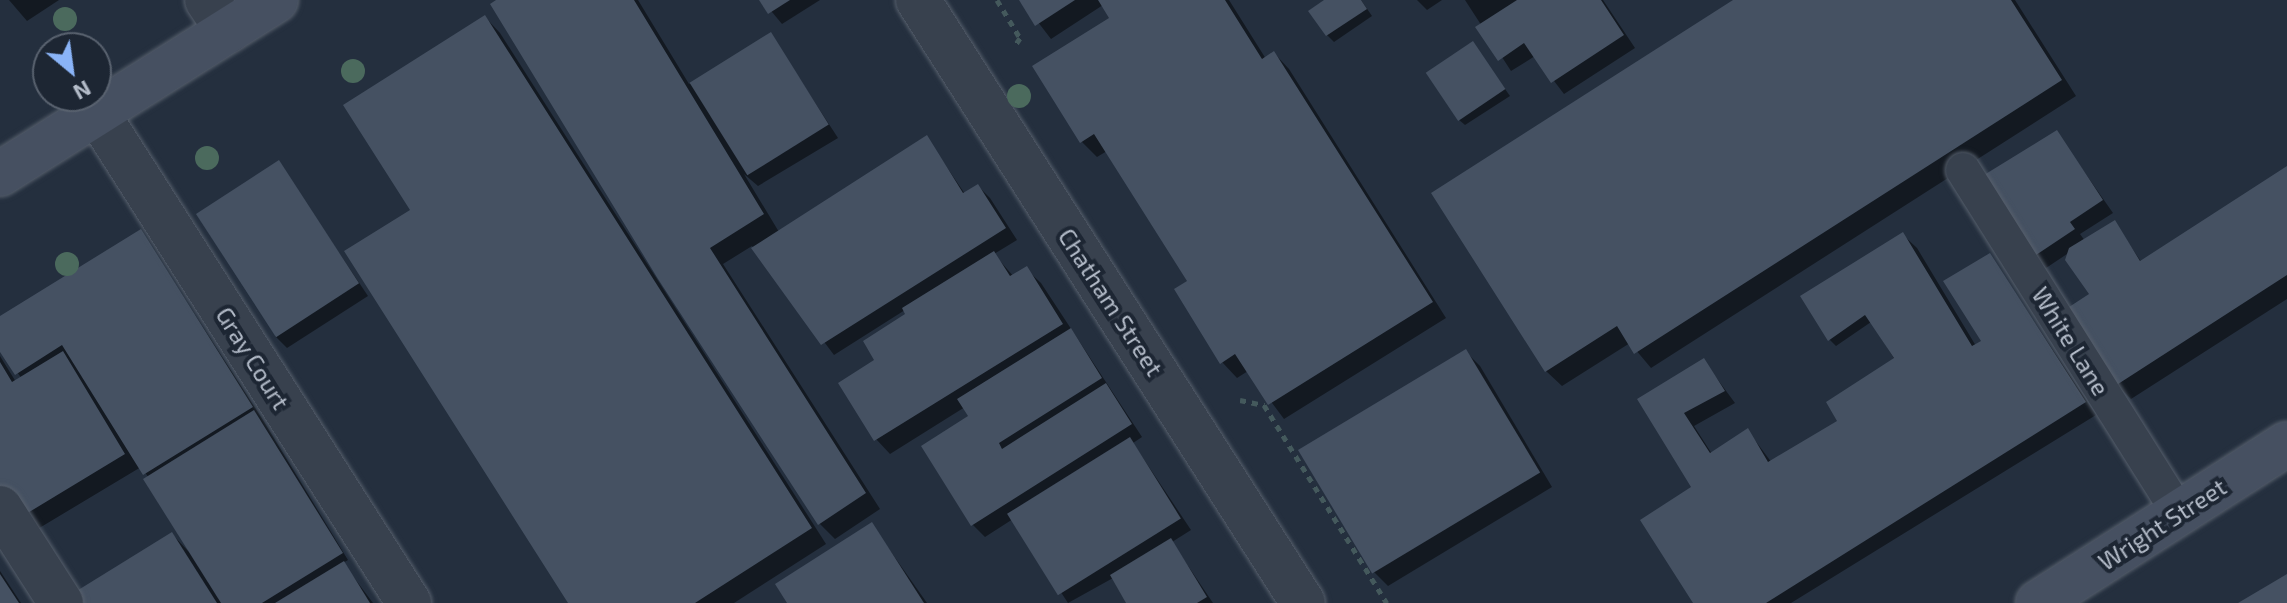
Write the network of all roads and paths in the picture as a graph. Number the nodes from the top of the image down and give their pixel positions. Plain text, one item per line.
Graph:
1 (276, 0) edge
2 (918, 0) edge
3 (217, 15) edge
4 (97, 113) junction
5 (1963, 170) dead end
6 (0, 174) edge
7 (2286, 447) edge
8 (0, 508) edge
9 (2179, 513) junction
10 (61, 603) edge
11 (409, 603) edge
12 (1303, 603) edge
13 (2038, 603) edge

1 - 3 street
2 - 12 street, Chatham Street
3 - 4 street
4 - 6 street
4 - 11 street, Gray Court
5 - 9 lane, White Lane
7 - 9 street, Wright Street
8 - 10 street
9 - 13 street, Wright Street

